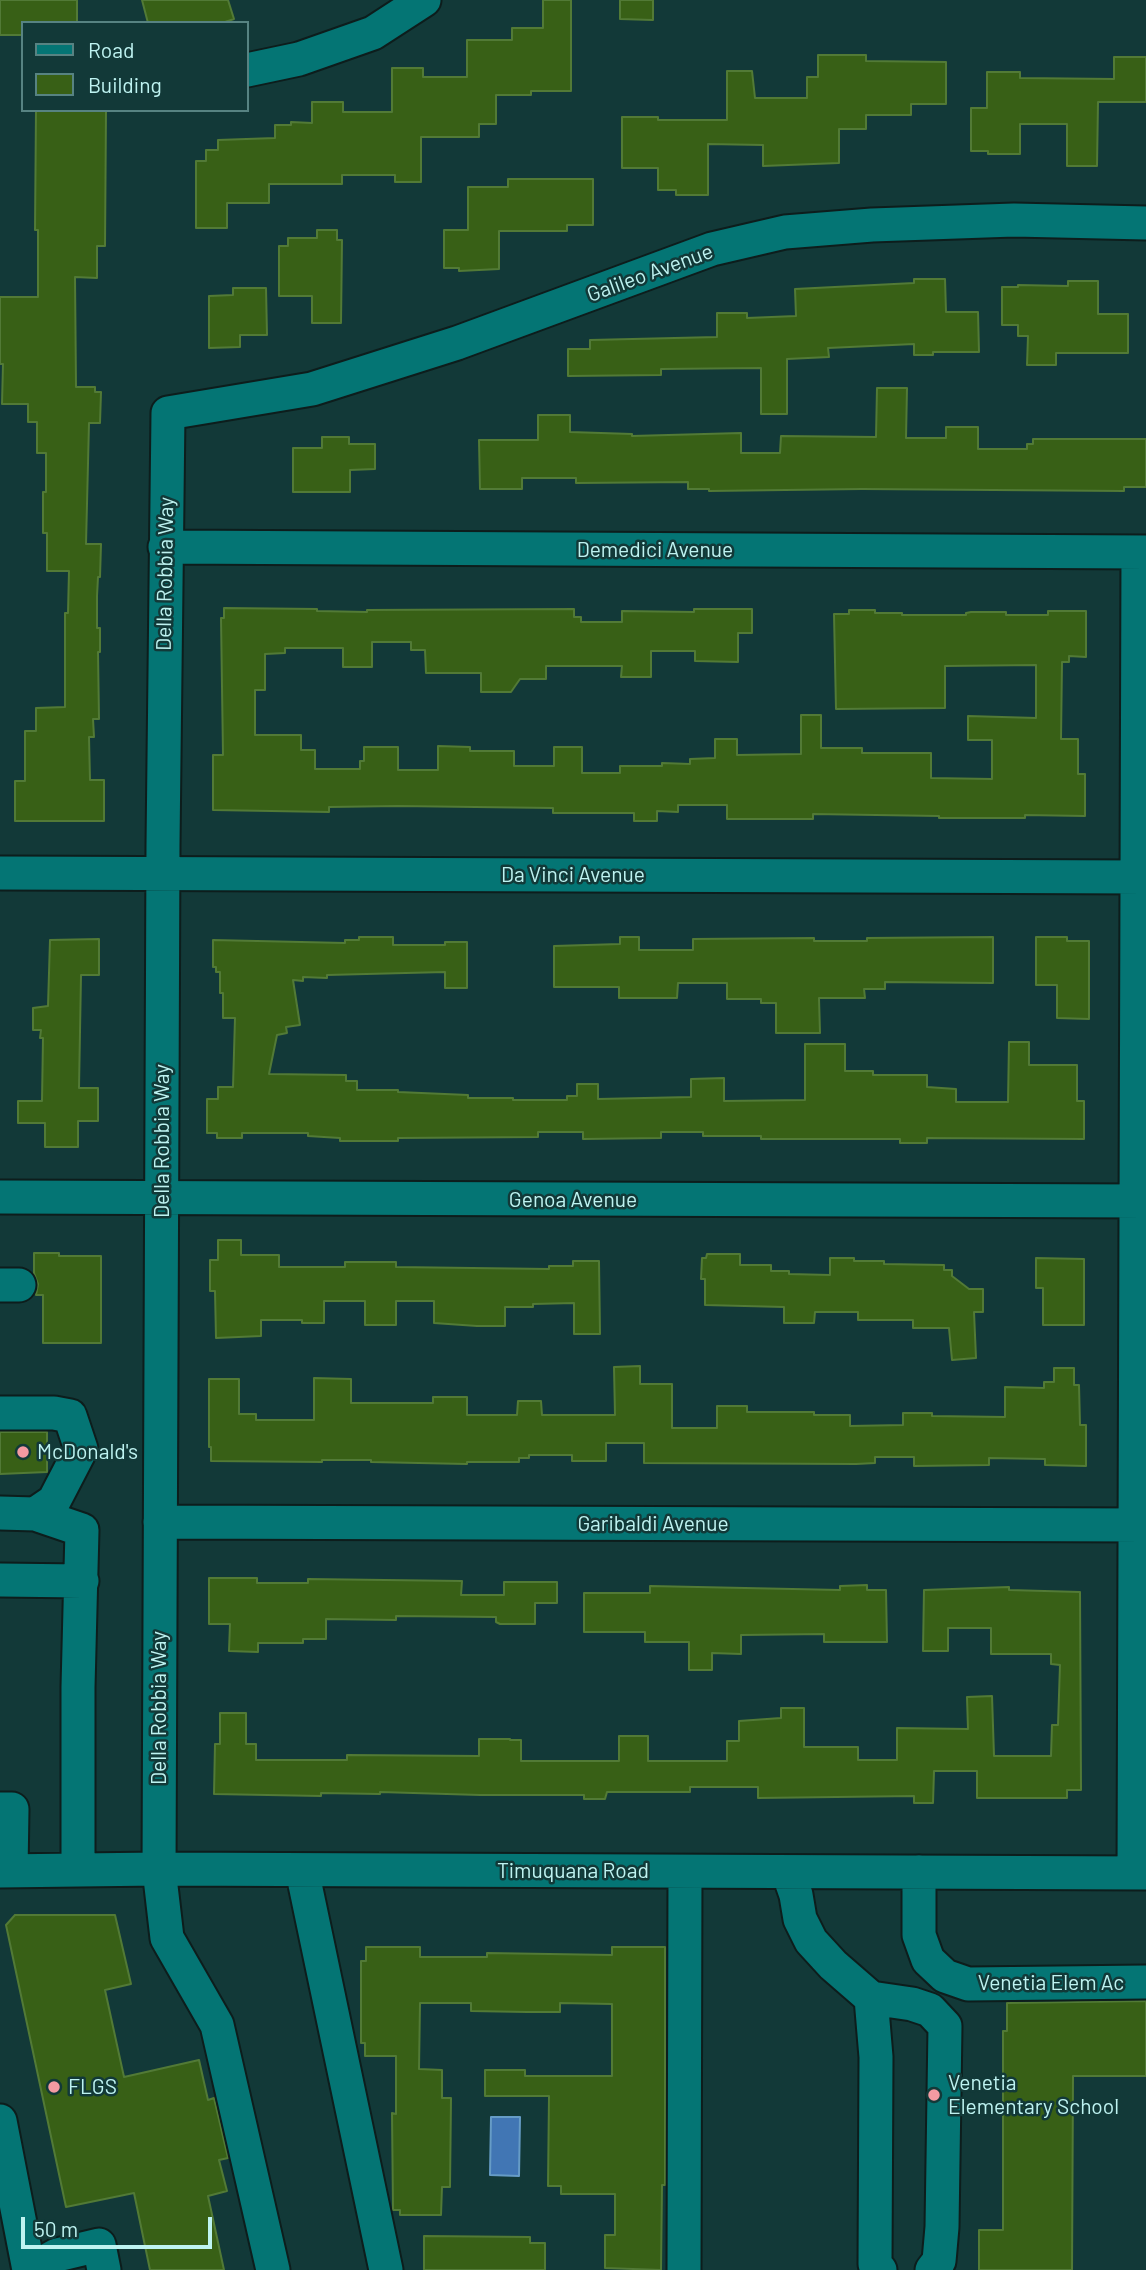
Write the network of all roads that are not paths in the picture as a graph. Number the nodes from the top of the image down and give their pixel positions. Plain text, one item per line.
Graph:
1 (424, 0) edge
2 (248, 70) edge
3 (1146, 223) edge
4 (168, 412) joint
5 (165, 547) junction
6 (1142, 552) edge
7 (0, 873) edge
8 (163, 874) junction
9 (1141, 877) edge
10 (0, 1197) edge
11 (162, 1199) junction
12 (1141, 1201) edge
13 (0, 1413) edge
14 (0, 1513) edge
15 (35, 1514) junction
16 (160, 1522) junction
17 (1140, 1525) edge
18 (0, 1580) edge
19 (82, 1581) junction
20 (0, 1809) edge
21 (159, 1868) junction
22 (78, 1869) junction
23 (302, 1870) junction
24 (6, 1871) edge
25 (685, 1872) junction
26 (788, 1872) junction
27 (919, 1872) junction
28 (1140, 1873) edge
29 (1146, 1982) edge
30 (871, 1998) junction
31 (0, 2121) edge
32 (29, 2270) edge
33 (104, 2270) edge
34 (273, 2270) edge
35 (386, 2270) edge
36 (684, 2270) edge
37 (880, 2270) edge
38 (932, 2270) edge

1 - 2 street
3 - 4 street, Galileo Avenue
4 - 5 street, Della Robbia Way
5 - 6 street, Demedici Avenue
5 - 8 street, Della Robbia Way
6 - 9 street
7 - 8 street, Da Vinci Avenue
8 - 9 street, Da Vinci Avenue
8 - 11 street, Della Robbia Way
9 - 12 street
10 - 11 street, Genoa Avenue
11 - 12 street, Genoa Avenue
11 - 16 street, Della Robbia Way
12 - 17 street
13 - 15 street
14 - 15 street
15 - 19 street
16 - 17 street, Garibaldi Avenue
16 - 21 street, Della Robbia Way
17 - 28 street
18 - 19 street
19 - 22 street
20 - 24 street
21 - 22 street, Timuquana Road
21 - 23 street, Timuquana Road
21 - 34 street, Della Robbia Way
22 - 24 street, Timuquana Road
23 - 25 street, Timuquana Road
23 - 35 street
25 - 26 street, Timuquana Road
25 - 36 street
26 - 27 street, Timuquana Road
26 - 30 street
27 - 28 street, Timuquana Road
27 - 29 street, Venetia Elem Ac
30 - 37 street
30 - 38 street
31 - 32 street
32 - 33 street

